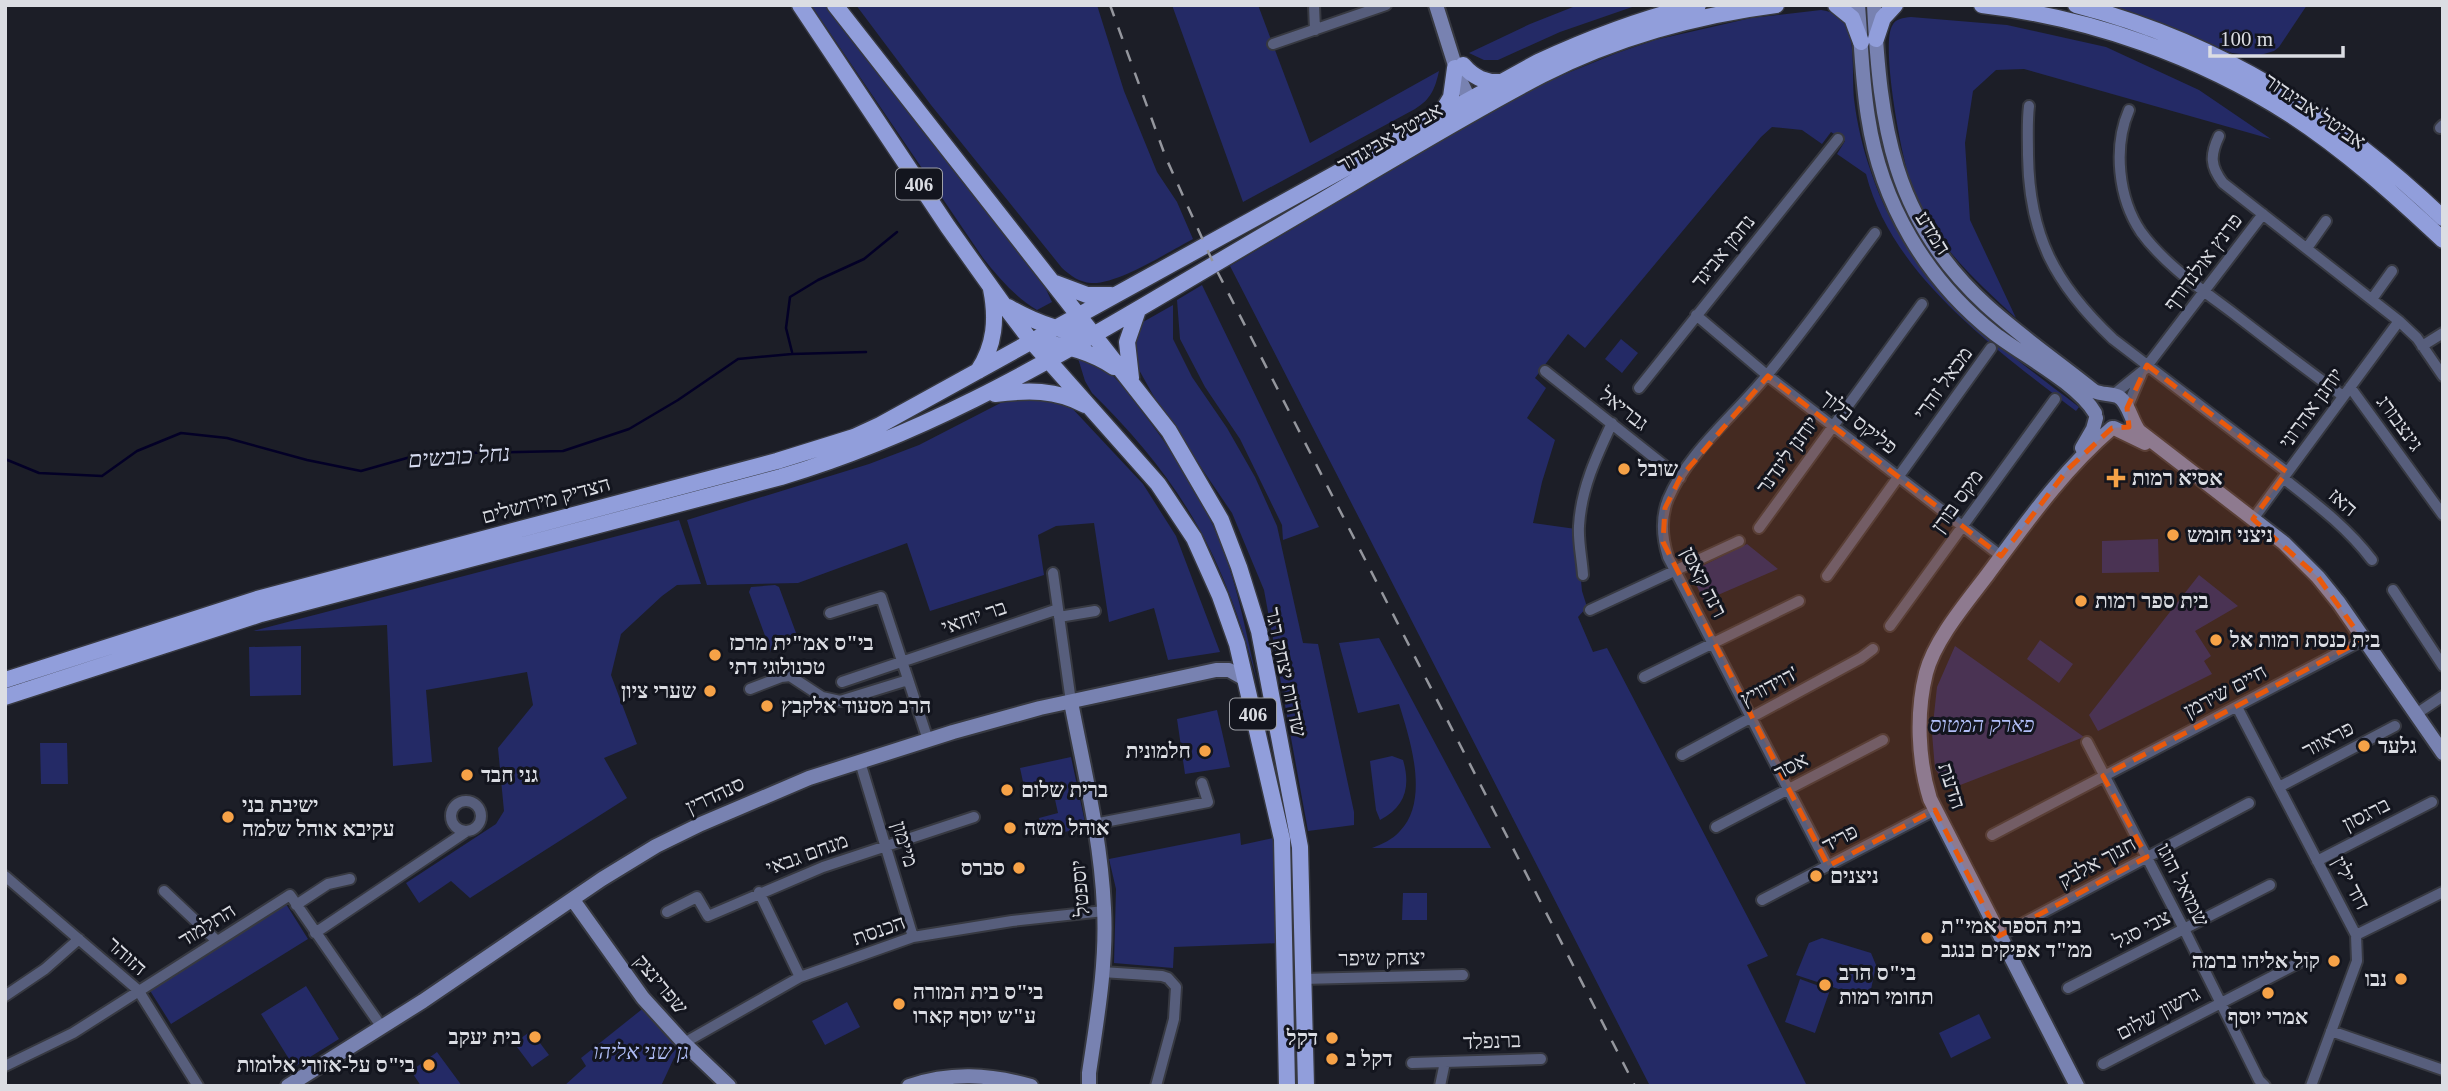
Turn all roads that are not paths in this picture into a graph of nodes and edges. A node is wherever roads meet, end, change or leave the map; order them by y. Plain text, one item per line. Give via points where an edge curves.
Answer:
1 (800, 5) edge
2 (835, 5) edge
3 (1314, 5) edge
4 (1386, 5) edge
5 (1436, 5) edge
6 (1698, 5) edge
7 (1776, 5) edge
8 (1836, 5) edge
9 (1858, 5) edge
10 (1874, 5) edge
11 (1895, 5) edge
12 (1982, 5) edge
13 (2076, 5) edge
14 (1315, 30) junction
15 (1868, 41) junction
16 (1273, 44) dead end
17 (1459, 67) junction
18 (1504, 81) junction
19 (1475, 102) junction
20 (2029, 106) dead end
21 (2129, 110) dead end
22 (1437, 120) junction
23 (2218, 136) dead end
24 (1838, 139) dead end
25 (2263, 214) junction
26 (2443, 218) edge
27 (2326, 221) dead end
28 (1875, 233) dead end
29 (2443, 240) edge
30 (2307, 247) junction
31 (2392, 271) dead end
32 (1056, 286) junction
33 (991, 287) junction
34 (2205, 292) junction
35 (1117, 294) junction
36 (2372, 299) junction
37 (1003, 304) junction
38 (1922, 304) dead end
39 (1138, 310) junction
40 (1696, 315) junction
41 (1079, 316) junction
42 (2399, 321) junction
43 (2443, 333) edge
44 (1095, 335) junction
45 (1056, 336) junction
46 (1074, 341) junction
47 (1032, 342) junction
48 (2422, 346) junction
49 (1991, 348) dead end
50 (1049, 362) junction
51 (2146, 367) junction
52 (978, 371) junction
53 (1545, 371) dead end
54 (1768, 376) junction
55 (2443, 376) edge
56 (1129, 380) junction
57 (1639, 388) dead end
58 (1076, 390) junction
59 (2347, 392) junction
60 (985, 395) junction
61 (2110, 395) junction
62 (2055, 399) dead end
63 (2128, 410) junction
64 (1095, 411) junction
65 (2096, 415) junction
66 (1612, 423) junction
67 (1832, 426) junction
68 (2113, 428) junction
69 (2183, 466) junction
70 (2068, 470) junction
71 (2285, 475) junction
72 (1899, 477) junction
73 (1680, 478) junction
74 (2443, 515) edge
75 (2253, 519) junction
76 (1963, 526) junction
77 (1759, 528) dead end
78 (1740, 541) dead end
79 (2001, 556) junction
80 (2372, 560) dead end
81 (1675, 571) junction
82 (1053, 573) dead end
83 (1583, 575) dead end
84 (1827, 576) dead end
85 (2393, 590) dead end
86 (1799, 601) dead end
87 (1590, 610) dead end
88 (1096, 611) dead end
89 (830, 613) dead end
90 (1059, 613) junction
91 (1890, 626) dead end
92 (2363, 640) junction
93 (1714, 643) junction
94 (1237, 644) junction
95 (1873, 649) dead end
96 (902, 662) junction
97 (2443, 666) edge
98 (1216, 670) junction
99 (1644, 677) dead end
100 (1245, 679) junction
101 (5, 680) edge
102 (908, 680) junction
103 (842, 682) dead end
104 (750, 689) dead end
105 (2443, 696) edge
106 (5, 697) edge
107 (1071, 702) junction
108 (2237, 707) junction
109 (2416, 714) junction
110 (1751, 718) junction
111 (2395, 726) dead end
112 (928, 740) junction
113 (1883, 740) dead end
114 (2087, 742) dead end
115 (2443, 753) edge
116 (1682, 755) dead end
117 (860, 762) junction
118 (2104, 776) junction
119 (1202, 783) dead end
120 (2279, 787) junction
121 (1787, 790) junction
122 (2432, 802) dead end
123 (2249, 803) dead end
124 (1935, 810) junction
125 (974, 817) dead end
126 (1094, 824) junction
127 (1716, 827) dead end
128 (467, 831) dead end
129 (1992, 835) dead end
130 (886, 846) junction
131 (2147, 857) junction
132 (2318, 861) junction
133 (1828, 866) junction
134 (5, 876) edge
135 (350, 879) dead end
136 (2270, 885) dead end
137 (164, 891) dead end
138 (759, 892) junction
139 (2443, 892) edge
140 (573, 900) junction
141 (1762, 900) dead end
142 (296, 905) junction
143 (1104, 911) junction
144 (667, 912) dead end
145 (2184, 929) junction
146 (315, 933) junction
147 (2356, 935) junction
148 (1999, 936) junction
149 (913, 937) junction
150 (79, 939) junction
151 (218, 941) junction
152 (2306, 958) dead end
153 (1102, 972) junction
154 (1463, 975) dead end
155 (800, 977) junction
156 (1303, 979) junction
157 (2068, 988) dead end
158 (138, 990) junction
159 (5, 996) edge
160 (2220, 1002) junction
161 (381, 1026) junction
162 (2332, 1031) junction
163 (684, 1043) junction
164 (1541, 1059) dead end
165 (1445, 1062) junction
166 (1412, 1063) dead end
167 (2102, 1064) dead end
168 (5, 1066) edge
169 (2443, 1070) edge
170 (1089, 1080) edge
171 (2262, 1083) edge
172 (198, 1086) edge
173 (288, 1086) edge
174 (729, 1086) edge
175 (909, 1086) edge
176 (1031, 1086) edge
177 (1079, 1086) edge
178 (1156, 1086) edge
179 (1287, 1086) edge
180 (1306, 1086) edge
181 (1440, 1086) edge
182 (2077, 1086) edge
183 (2248, 1086) edge
184 (2311, 1086) edge

1 - 33 main road, 406
2 - 32 main road, 406
3 - 14 street
4 - 14 street
5 - 17 street
6 - 18 main road, אביטל אביגדור via 1587,40
7 - 19 main road, אביטל אביגדור via 1724,13 1642,35
8 - 15 main road
9 - 15 street, המדע
10 - 15 street, המדע
11 - 15 main road
12 - 29 main road, אביטל אביגדור via 2067,19 2199,65 2236,83 2292,116 2388,188
13 - 26 main road, אביטל אביגדור via 2241,67 2302,103 2398,176
14 - 16 street
15 - 61 street, המדע via 1887,135 1905,191 1929,239 1983,303 2094,391
15 - 65 street, המדע via 1865,100 1875,151 1893,204 1913,243 1960,303 2080,394
17 - 18 main road via 1483,80
17 - 19 street
17 - 22 main road via 1451,97
18 - 19 main road, אביטל אביגדור
19 - 22 main road, אביטל אביגדור
19 - 39 main road, אביטל אביגדור
20 - 51 street, האז via 2028,176 2042,243 2087,314
21 - 34 street, גינצבורג via 2120,141 2127,204 2154,247
22 - 35 main road, אביטל אביגדור
23 - 25 street via 2211,162 2216,173
24 - 40 street, נחמן אביגד
25 - 30 street, פרנץ אולנדורף
25 - 34 street, פרנץ אולנדורף
27 - 30 street
28 - 54 street, רנה קאסן
30 - 36 street, פרנץ אולנדורף
31 - 36 street
32 - 35 main road via 1087,295
32 - 41 main road, 406
32 - 45 main road
33 - 37 main road, 406
33 - 52 main road via 994,332
34 - 51 street, פרנץ אולנדורף
34 - 59 street, גינצבורג
35 - 41 main road, אביטל אביגדור
36 - 42 street, פרנץ אולנדורף
37 - 45 main road
37 - 47 main road, 406
38 - 67 street, יוחנן לינדנר
39 - 44 main road, אביטל אביגדור
39 - 56 main road via 1127,342
40 - 54 street, פליקס בלוך
40 - 57 street, נחמן אביגד
41 - 44 main road, שדרות יצחק רגר / 406
41 - 45 main road
41 - 46 main road
42 - 48 street, פרנץ אולנדורף
42 - 59 street, יוחנן אהרוני
43 - 48 street
44 - 46 main road, אביטל אביגדור
44 - 56 main road, שדרות יצחק רגר / 406
45 - 46 main road
45 - 47 main road
45 - 50 main road
46 - 50 main road, אביטל אביגדור
46 - 56 main road
46 - 58 main road
47 - 50 main road, שדרות יצחק רגר / 406
47 - 52 main road, הצדיק מירושלים
48 - 55 street, פרנץ אולנדורף
49 - 72 street, מכאל זהרי
50 - 58 main road, שדרות יצחק רגר / 406
50 - 60 main road, הצדיק מירושלים
51 - 61 street, פרנץ אולנדורף
51 - 63 street, פרנץ אולנדורף
51 - 71 street, האז
52 - 101 main road, הצדיק מירושלים via 880,425 820,449 257,599
53 - 66 street, גבריאל
54 - 67 street, פליקס בלוך
54 - 73 street, רנה קאסן
56 - 156 main road, שדרות יצחק רגר / 406 via 1168,431 1221,520 1259,631 1300,847
58 - 64 main road, שדרות יצחק רגר / 406
59 - 71 street, יוחנן אהרוני
59 - 74 street, גינצבורג
60 - 64 main road via 1045,391
60 - 106 main road, הצדיק מירושלים via 895,438 825,464 261,614
61 - 63 street via 2124,400
61 - 65 street via 2097,404
62 - 76 street, מקס בורן
63 - 68 street via 2122,424
63 - 69 street via 2139,431
64 - 94 main road, שדרות יצחק רגר / 406 via 1158,484 1194,538
65 - 68 street via 2102,425
65 - 70 street, הדעת via 2093,429
66 - 73 street, גבריאל
66 - 83 street via 1584,491 1578,528
67 - 72 street, פליקס בלוך
67 - 77 street, יוחנן לינדנר
68 - 69 street
68 - 70 street, הדעת
69 - 75 street
70 - 79 street, הדעת
71 - 75 street, יוחנן אהרוני
71 - 80 street, האז via 2357,540
72 - 76 street, פליקס בלוך
72 - 84 street, מכאל זהרי
73 - 81 street, רנה קאסן via 1665,508 1662,526
75 - 92 street via 2318,577
76 - 79 street, פליקס בלוך
76 - 91 street, מקס בורן
78 - 81 street
79 - 124 street, הדעת via 1938,645 1926,674 1920,750
81 - 87 street
81 - 93 street, רנה קאסן
82 - 90 street, יוספטל
85 - 97 street
86 - 93 street
88 - 90 street
89 - 96 street via 881,597
90 - 96 street, בר יוחאי
90 - 107 street, יוספטל
92 - 108 street, חיים שירמן
92 - 109 street
93 - 99 street
93 - 110 street, רנה קאסן
94 - 98 street
94 - 100 main road, שדרות יצחק רגר / 406
95 - 110 street, דוידוויץ'
96 - 102 street
96 - 103 street, בר יוחאי
98 - 100 street, סנהדרין via 1229,670
98 - 107 street, סנהדרין
100 - 179 main road, שדרות יצחק רגר / 406 via 1282,839
102 - 104 street via 840,701 821,698 790,676
102 - 112 street
105 - 109 street
107 - 112 street, סנהדרין
107 - 126 street, יוספטל
108 - 118 street, חיים שירמן
108 - 120 street, דוד ילין
109 - 115 street
110 - 116 street, דוידוויץ'
110 - 121 street, רנה קאסן
111 - 120 street, פראוור
112 - 117 street, סנהדרין
113 - 121 street, אסר
114 - 118 street, שמואל הוגו
117 - 130 street, מיימון
117 - 140 street, סנהדרין via 701,824 646,852
118 - 129 street, חיים שירמן
118 - 131 street, שמואל הוגו
119 - 126 street via 1208,802
120 - 132 street, דוד ילין
121 - 127 street, אסר
121 - 133 street, רנה קאסן
122 - 132 street, ברגסון
123 - 131 street, חנוך אלבק
124 - 133 street, פריד
124 - 148 street, הדעת
125 - 130 street, מנחם גבאי
126 - 143 street, יוספטל
128 - 146 street
130 - 138 street, מנחם גבאי
130 - 149 street, מיימון
131 - 145 street, שמואל הוגו
131 - 148 street, חנוך אלבק
132 - 147 street, דוד ילין
133 - 141 street, פריד
134 - 150 street, הזוהר
135 - 142 street via 328,884
136 - 145 street, צבי סגל
137 - 151 street
138 - 144 street, מנחם גבאי via 708,916 697,897
138 - 155 street
139 - 147 street
140 - 161 street, סנהדרין
140 - 163 street, שפרינצק via 628,981
142 - 146 street
142 - 151 street, התלמוד via 290,895
143 - 149 street, הכנסת
143 - 153 street, יוספטל
145 - 157 street, צבי סגל
145 - 160 street, שמואל הוגו
146 - 161 street
147 - 162 street, דוד ילין via 2357,961
148 - 182 street, הדעת
149 - 155 street, הכנסת
150 - 158 street, הזוהר
150 - 159 street
151 - 158 street, התלמוד
152 - 160 street, גרשון שלום
153 - 170 street, יוספטל
153 - 178 street via 1161,976 1176,987 1174,1019
154 - 156 street, יצחק שיפר
155 - 163 street, הכנסת
156 - 180 main road, שדרות יצחק רגר / 406
158 - 168 street, התלמוד via 73,1032
158 - 172 street, הזוהר
160 - 167 street, גרשון שלום
160 - 171 street, שמואל הוגו
161 - 173 street, סנהדרין
162 - 169 street
162 - 184 street, דוד ילין
163 - 174 street, שפרינצק
164 - 165 street, ברנפלד
165 - 166 street, ברנפלד
165 - 181 street, ברנפלד
170 - 177 street, יוספטל
171 - 183 street
175 - 176 street via 975,1075

